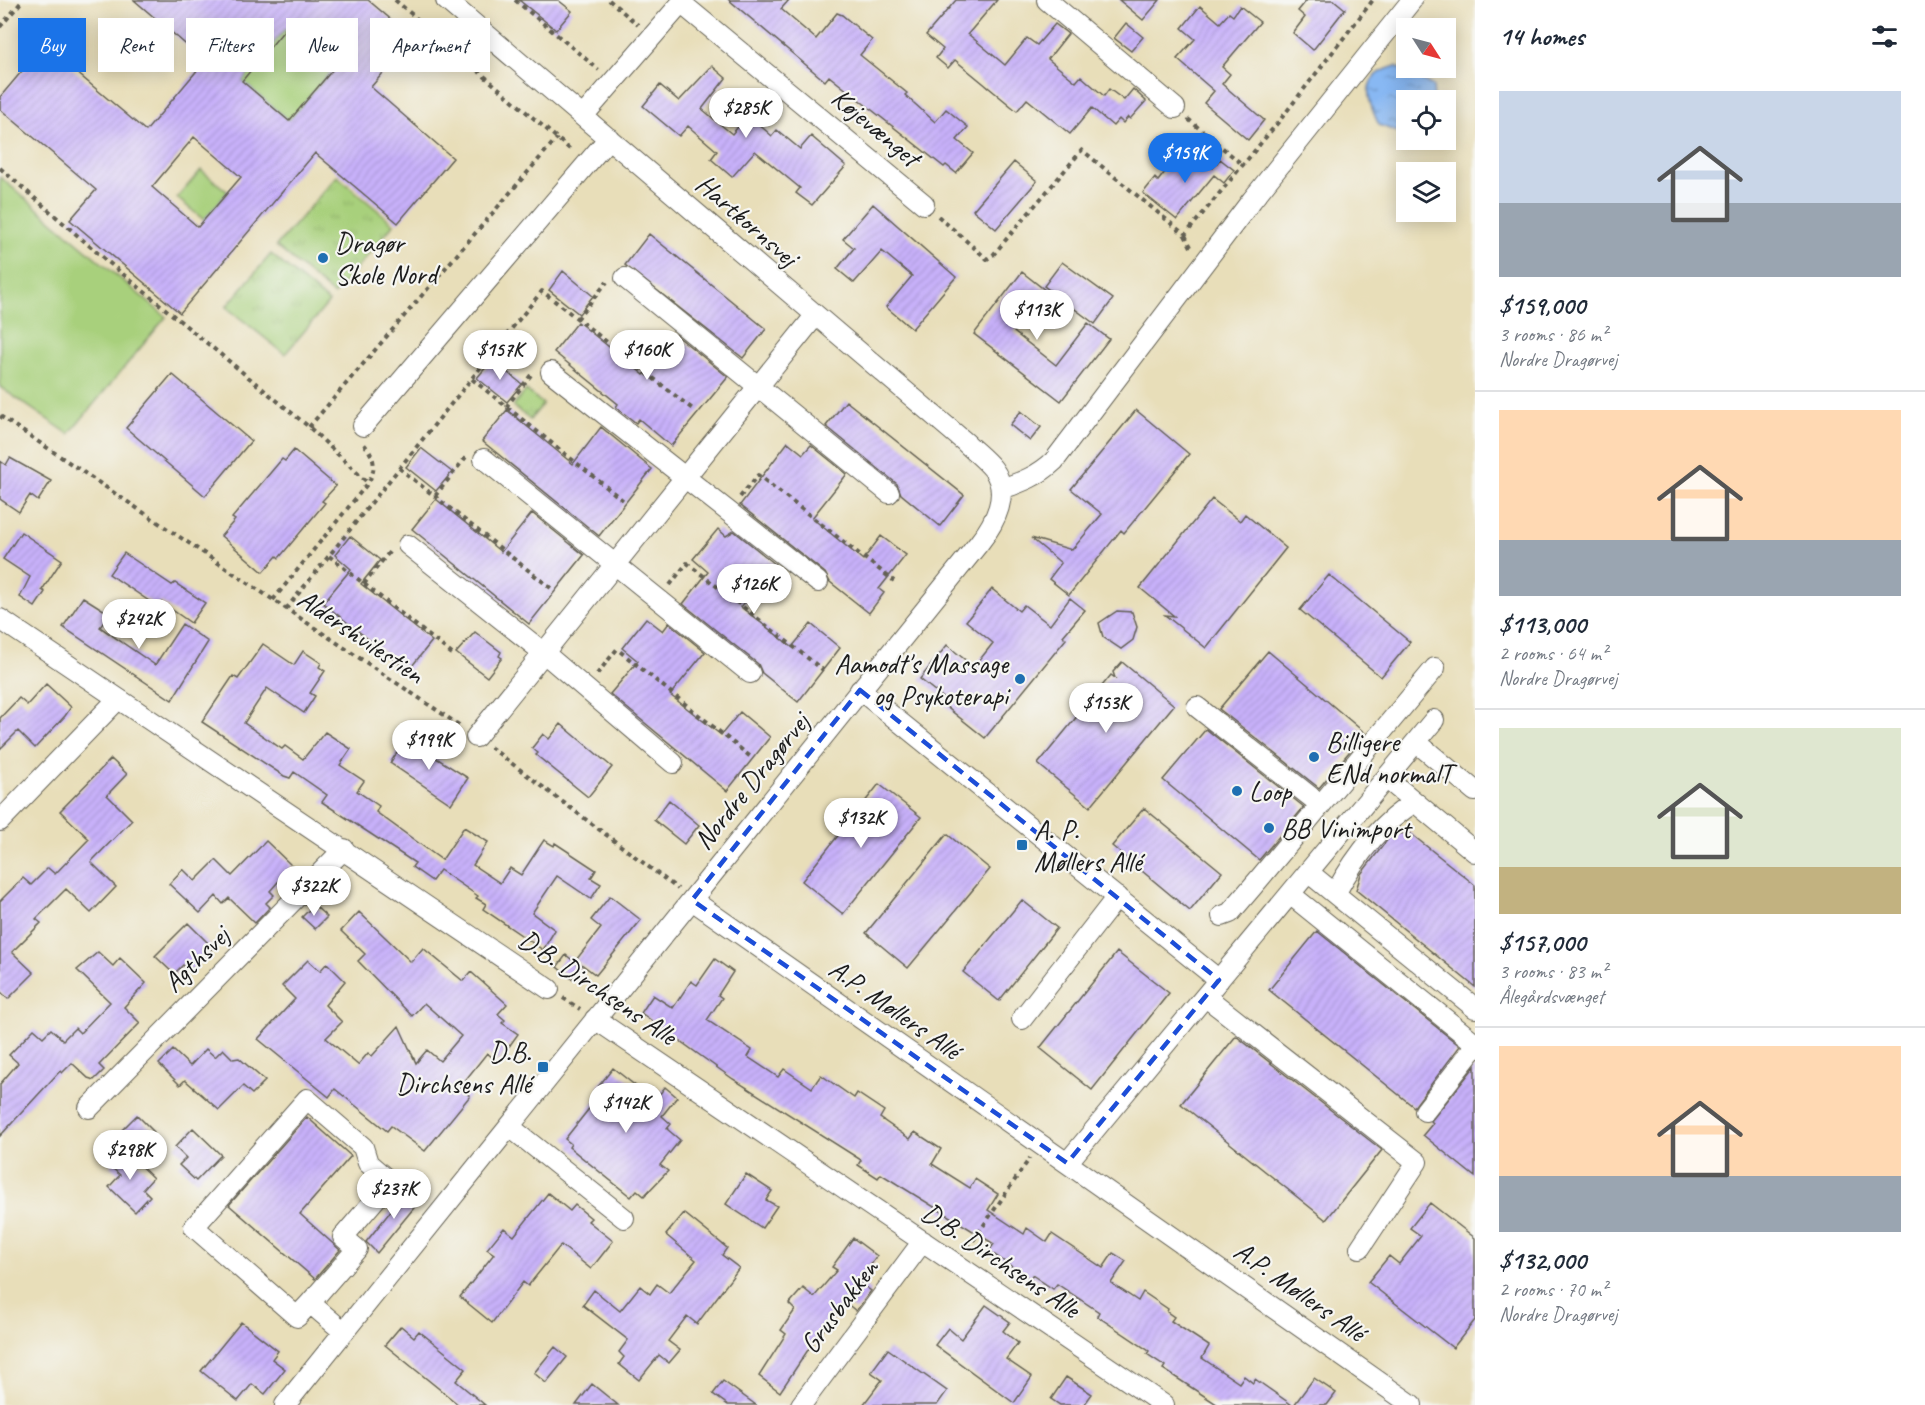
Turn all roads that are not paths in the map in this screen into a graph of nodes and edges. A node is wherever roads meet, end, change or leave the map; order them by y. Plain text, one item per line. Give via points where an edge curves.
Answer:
1 (446, 0) edge
2 (1047, 0) edge
3 (1412, 0) edge
4 (682, 1) edge
5 (1175, 108) road end
6 (583, 116) junction
7 (609, 138) junction
8 (924, 204) road end
9 (625, 278) road end
10 (815, 316) junction
11 (551, 372) road end
12 (759, 386) junction
13 (363, 426) road end
14 (484, 459) road end
15 (685, 478) junction
16 (1001, 489) junction
17 (889, 493) dead end
18 (408, 545) road end
19 (615, 565) junction
20 (818, 582) dead end
21 (0, 619) edge
22 (544, 653) junction
23 (1435, 668) dead end
24 (750, 673) dead end
25 (860, 690) junction
26 (118, 699) junction
27 (1197, 706) dead end
28 (1434, 720) dead end
29 (476, 737) road end
30 (1416, 742) junction
31 (673, 763) dead end
32 (1386, 778) junction
33 (1475, 791) edge
34 (1415, 802) junction
35 (1321, 805) junction
36 (0, 821) edge
37 (344, 849) junction
38 (1475, 852) edge
39 (1308, 872) junction
40 (1290, 894) junction
41 (1335, 894) junction
42 (1117, 897) junction
43 (692, 900) junction
44 (1222, 916) dead end
45 (1219, 980) junction
46 (549, 988) road end
47 (1206, 997) junction
48 (1475, 1008) edge
49 (1022, 1019) dead end
50 (595, 1020) junction
51 (1475, 1045) edge
52 (89, 1108) dead end
53 (1425, 1111) dead end
54 (510, 1127) junction
55 (1067, 1163) junction
56 (624, 1218) dead end
57 (923, 1241) junction
58 (1360, 1248) dead end
59 (310, 1303) junction
60 (344, 1332) junction
61 (285, 1405) edge
62 (801, 1405) edge
63 (1164, 1405) edge
64 (1412, 1405) edge

1 - 6 street, Hartkornsvej
2 - 5 street
3 - 16 street via 1252,200 1054,461 1026,481
4 - 6 street, Køjevænget
4 - 8 street, Køjevænget
6 - 7 street, Hartkornsvej
7 - 10 street, Hartkornsvej
7 - 13 street
9 - 12 street
10 - 12 street
10 - 16 street, Hartkornsvej via 965,442 994,470
11 - 15 street
12 - 15 street
12 - 17 street
14 - 19 street
15 - 19 street
15 - 20 street
16 - 25 street, Nordre Dragørvej via 999,511 989,531
18 - 22 street
19 - 22 street
19 - 24 street
21 - 26 street, D.B. Dirchsens Alle
22 - 29 street
22 - 31 street
23 - 35 street
25 - 42 street
25 - 43 street, Nordre Dragørvej
26 - 36 street
26 - 37 street, D.B. Dirchsens Alle
27 - 35 street
28 - 30 street
30 - 32 street
30 - 33 street
32 - 34 street
32 - 39 street
34 - 38 street
34 - 41 street via 1394,815 1349,870
35 - 44 street via 1230,913
37 - 46 street, D.B. Dirchsens Alle
37 - 52 street, Agthsvej
39 - 40 street
39 - 41 street
40 - 45 street
40 - 51 street
41 - 48 street
42 - 45 street
42 - 49 street
43 - 50 street, Nordre Dragørvej
43 - 55 street, A.P. Møllers Allé
45 - 47 street
47 - 55 street
47 - 58 street via 1417,1162
50 - 54 street, Nordre Dragørvej
50 - 57 street, D.B. Dirchsens Alle
51 - 53 street
54 - 56 street
54 - 60 street, Nordre Dragørvej
55 - 64 street, A.P. Møllers Allé
57 - 62 street, Grusbakken
57 - 63 street, D.B. Dirchsens Alle
59 - 59 street via 297,1317 194,1227 307,1100 363,1148 368,1163 390,1182 343,1237 357,1249
59 - 60 street
60 - 61 street, Nordre Dragørvej

